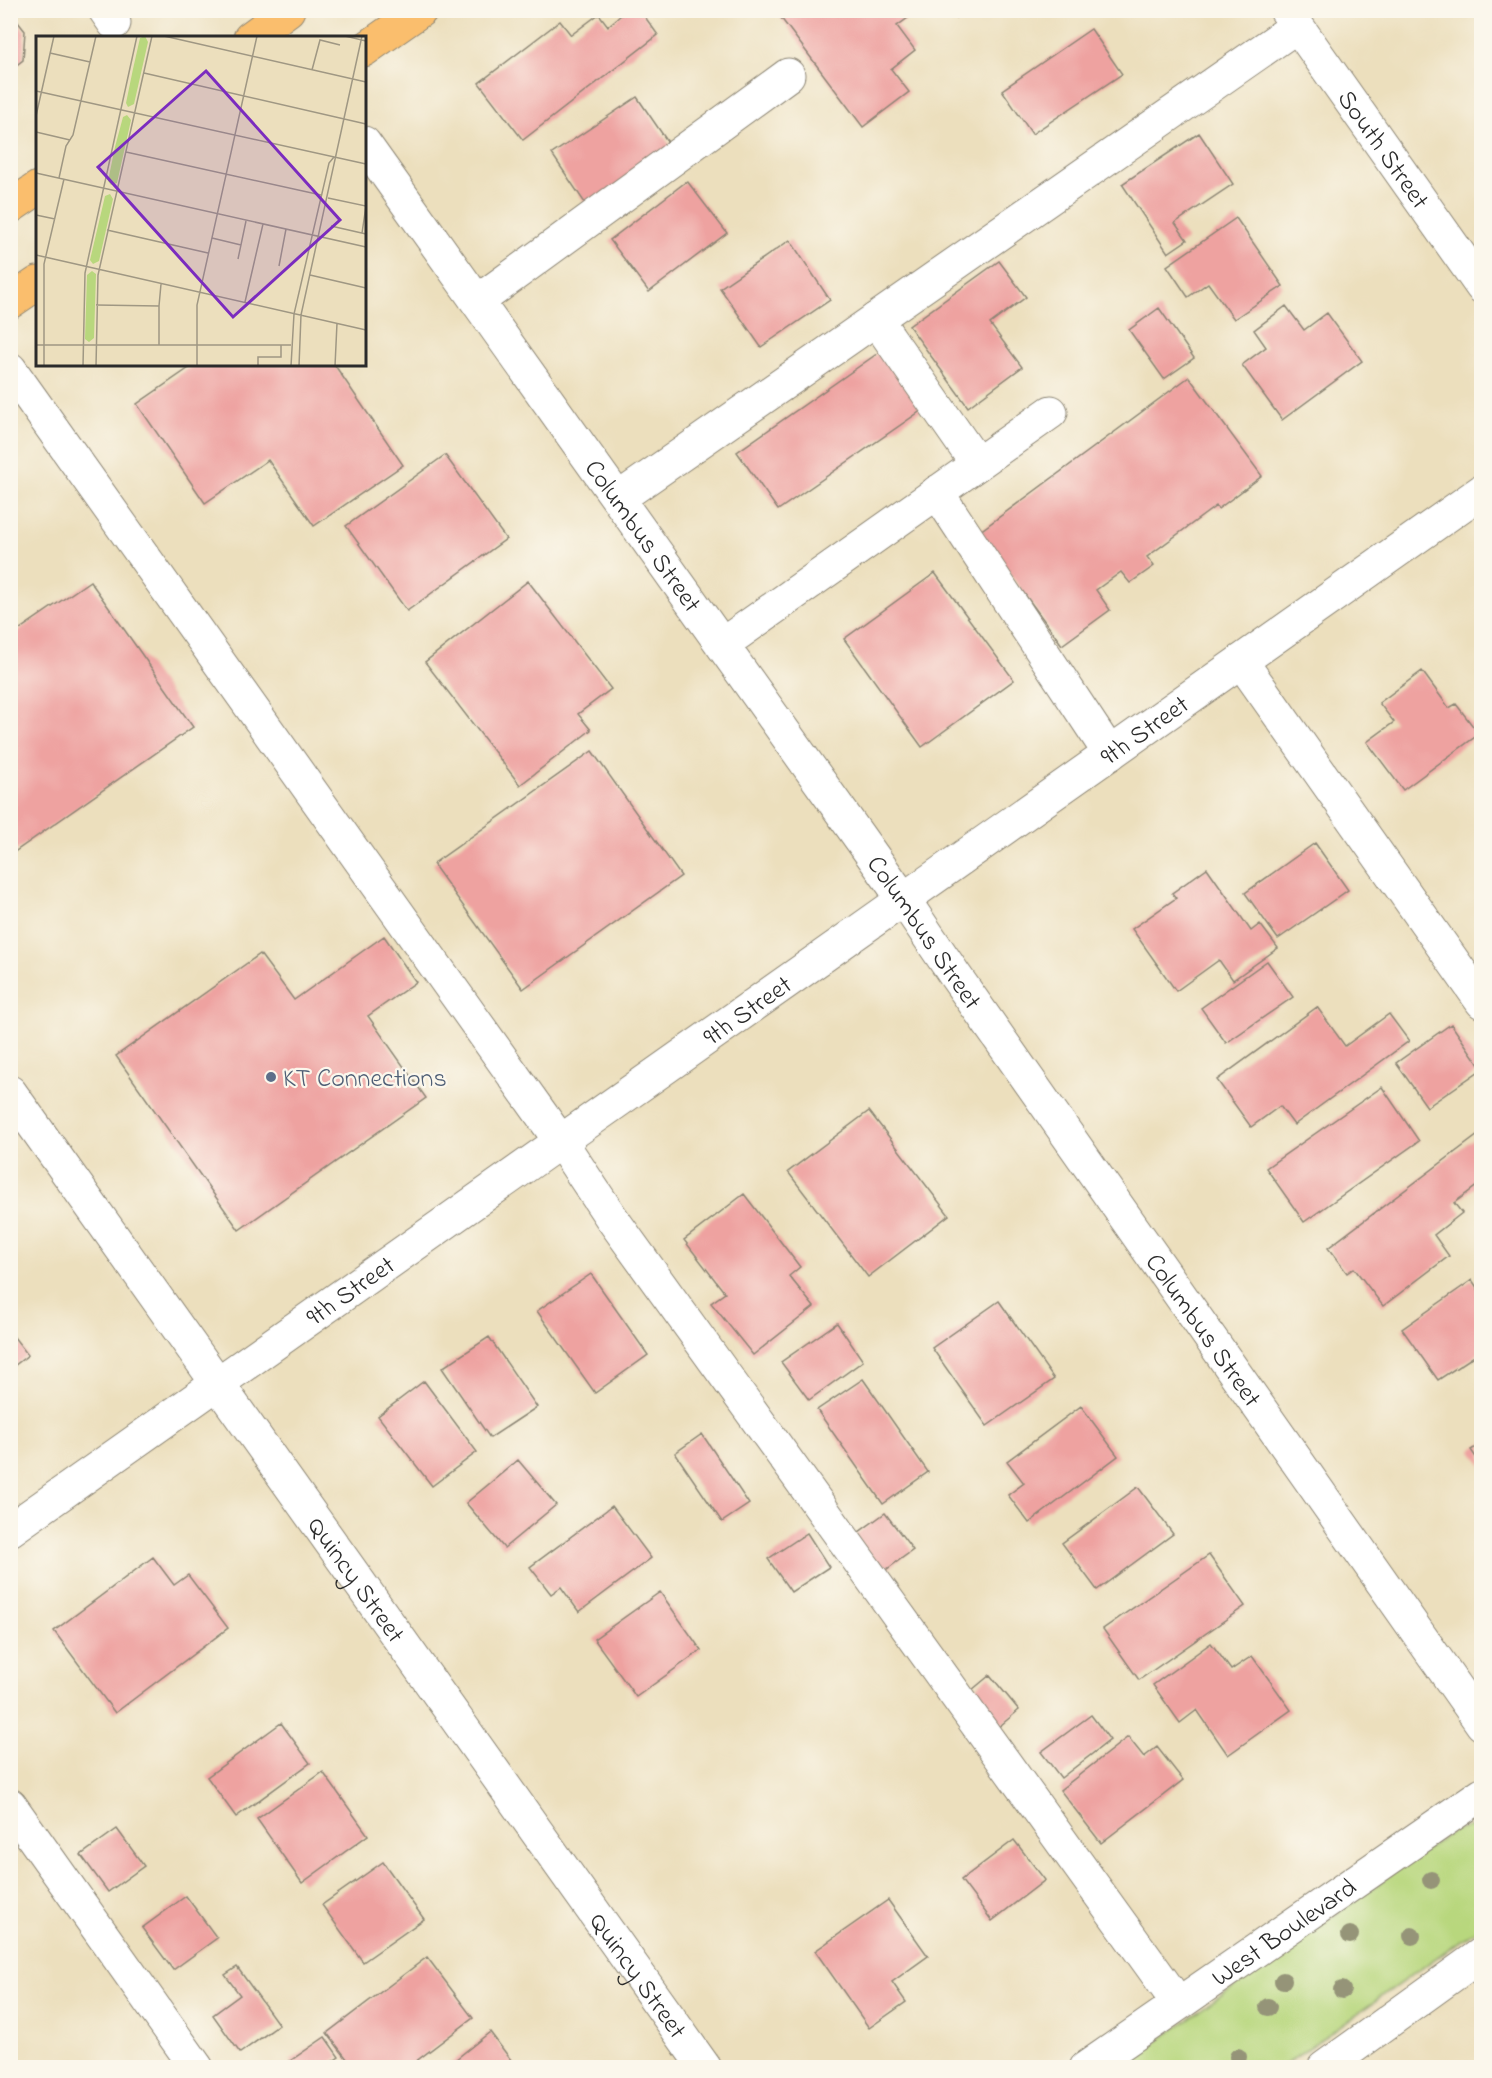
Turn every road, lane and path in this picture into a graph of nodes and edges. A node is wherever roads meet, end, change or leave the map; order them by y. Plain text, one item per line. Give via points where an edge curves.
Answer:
1 (421, 10) edge
2 (1292, 18) edge
3 (366, 49) edge
4 (788, 75) dead end
5 (366, 146) edge
6 (36, 189) edge
7 (10, 207) edge
8 (36, 283) edge
9 (1482, 287) edge
10 (478, 301) junction
11 (10, 302) edge
12 (876, 319) junction
13 (10, 369) edge
14 (1051, 412) dead end
15 (977, 464) junction
16 (1482, 491) edge
17 (937, 492) junction
18 (619, 498) junction
19 (723, 644) junction
20 (1241, 661) junction
21 (1110, 754) junction
22 (904, 900) junction
23 (1482, 1002) edge
24 (10, 1092) edge
25 (561, 1142) junction
26 (219, 1383) junction
27 (10, 1530) edge
28 (1482, 1724) edge
29 (1482, 1794) edge
30 (10, 1805) edge
31 (1482, 1954) edge
32 (1178, 2003) junction
33 (197, 2067) edge
34 (705, 2067) edge
35 (1086, 2067) edge
36 (1324, 2067) edge

1 - 3 highway
2 - 9 street, South Street
2 - 12 street
4 - 10 street
5 - 10 street, Columbus Street
6 - 7 highway
8 - 11 highway
10 - 18 street, Columbus Street
12 - 15 street
12 - 18 street
13 - 25 street
14 - 15 street
15 - 17 street
16 - 20 street, 9th Street
17 - 19 street
17 - 21 street
18 - 19 street, Columbus Street
19 - 22 street, Columbus Street
20 - 21 street, 9th Street
20 - 23 street
21 - 22 street, 9th Street
22 - 25 street, 9th Street
22 - 28 street, Columbus Street
24 - 26 street, Quincy Street
25 - 26 street, 9th Street
25 - 32 street via 611,1217
26 - 27 street, 9th Street
26 - 34 street, Quincy Street
29 - 32 street, West Boulevard
30 - 33 street
31 - 36 street
32 - 35 street, West Boulevard

